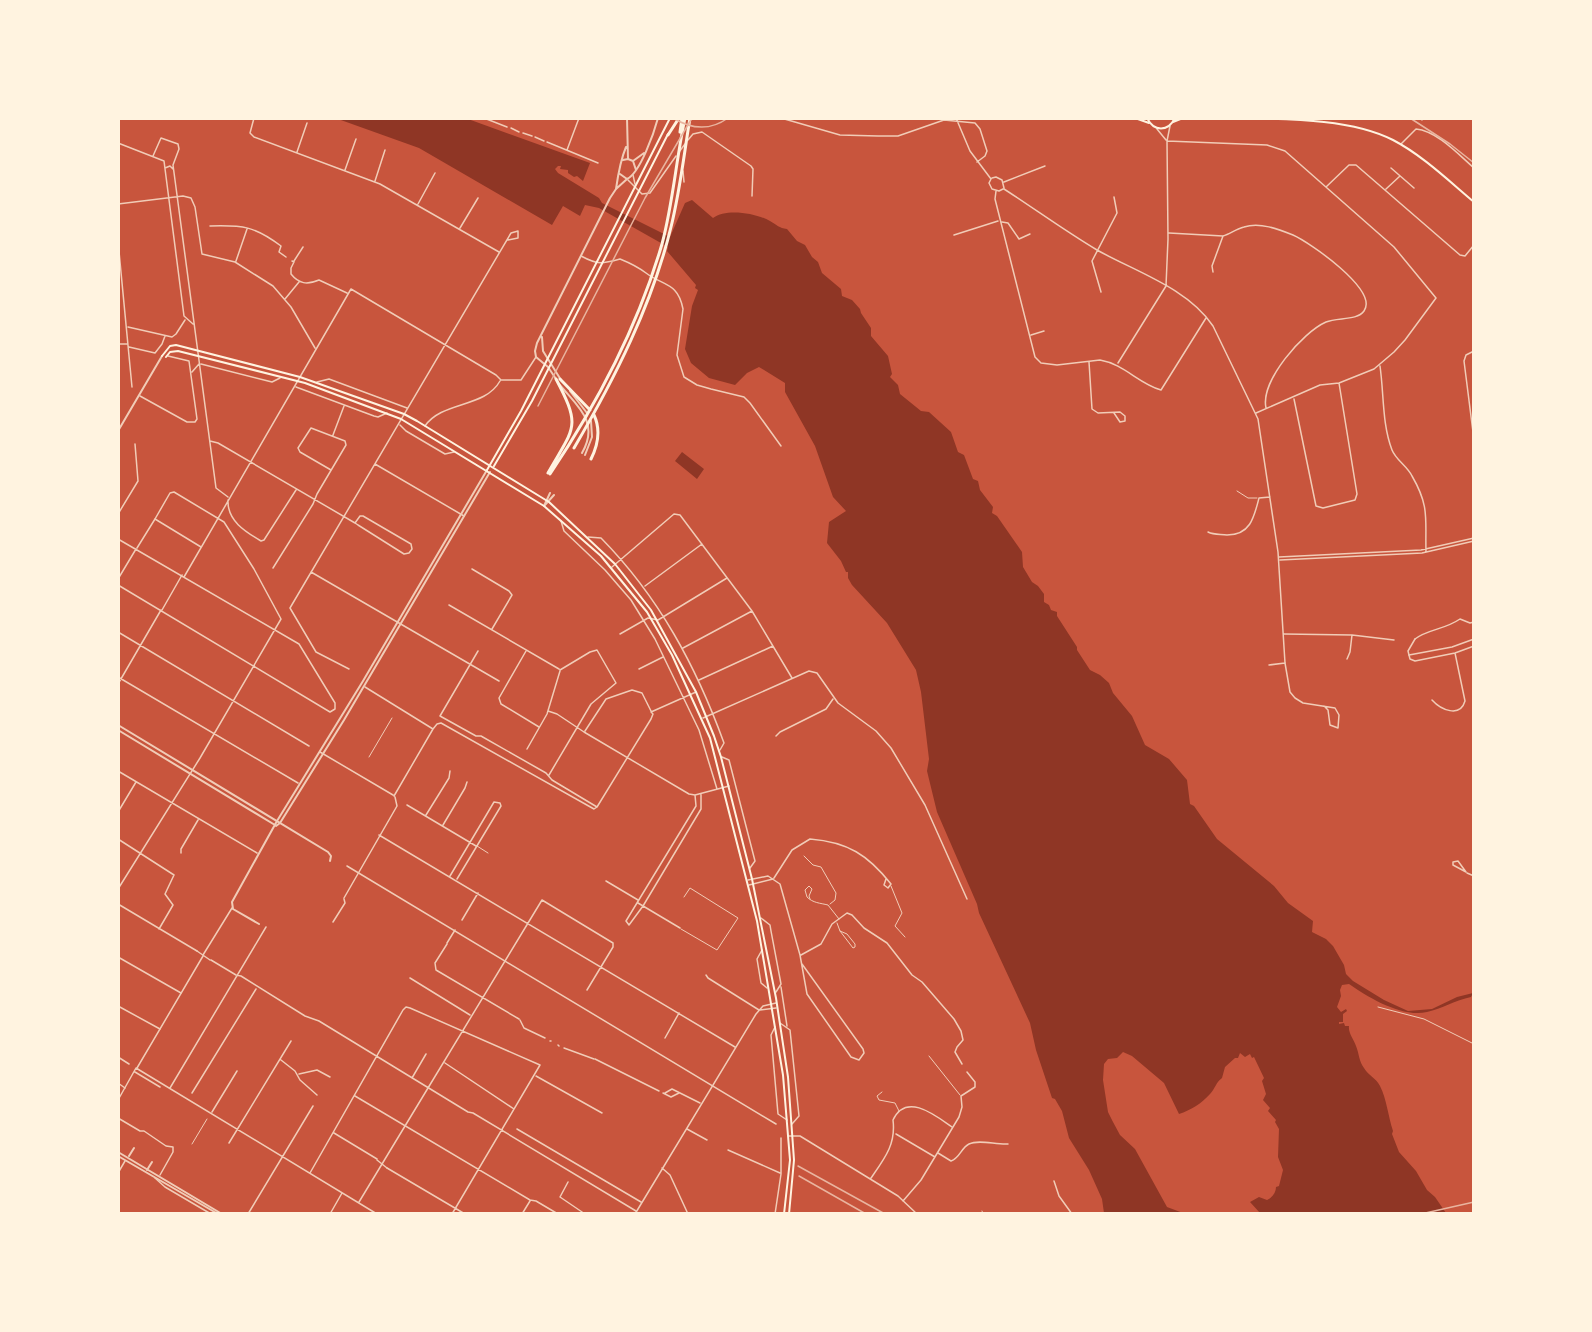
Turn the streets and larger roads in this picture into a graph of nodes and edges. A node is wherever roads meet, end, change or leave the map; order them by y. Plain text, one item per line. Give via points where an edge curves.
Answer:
1 (254, 118) edge
2 (484, 118) edge
3 (579, 118) edge
4 (627, 118) edge
5 (658, 118) edge
6 (670, 118) edge
7 (681, 118) edge
8 (691, 118) edge
9 (781, 118) edge
10 (956, 118) edge
11 (1135, 118) edge
12 (1147, 118) edge
13 (1175, 118) edge
14 (1183, 118) edge
15 (1235, 118) edge
16 (1255, 119) edge
17 (1173, 122) junction
18 (308, 123) dead end
19 (1149, 123) junction
20 (1170, 126) junction
21 (507, 127) dead end
22 (511, 128) dead end
23 (1157, 129) junction
24 (519, 132) dead end
25 (523, 133) dead end
26 (668, 135) joint
27 (532, 136) dead end
28 (535, 137) dead end
29 (356, 139) dead end
30 (544, 141) dead end
31 (1167, 141) junction
32 (547, 142) dead end
33 (118, 143) edge
34 (1401, 144) junction
35 (626, 147) junction
36 (386, 150) dead end
37 (646, 150) junction
38 (567, 151) junction
39 (297, 153) junction
40 (677, 155) junction
41 (153, 156) junction
42 (628, 159) junction
43 (622, 161) junction
44 (633, 161) junction
45 (977, 162) junction
46 (598, 163) dead end
47 (1045, 166) dead end
48 (165, 168) junction
49 (1391, 168) dead end
50 (1473, 168) edge
51 (174, 169) junction
52 (636, 170) junction
53 (345, 171) junction
54 (435, 173) dead end
55 (620, 174) junction
56 (633, 175) junction
57 (1400, 176) junction
58 (627, 179) junction
59 (991, 179) junction
60 (375, 182) junction
61 (684, 182) dead end
62 (1004, 182) junction
63 (1326, 187) junction
64 (637, 188) junction
65 (1414, 188) dead end
66 (616, 189) junction
67 (1004, 189) junction
68 (1385, 190) junction
69 (996, 191) junction
70 (752, 196) dead end
71 (178, 197) junction
72 (1114, 197) dead end
73 (169, 198) junction
74 (478, 198) dead end
75 (1473, 202) edge
76 (118, 204) edge
77 (417, 205) junction
78 (1000, 221) junction
79 (210, 226) dead end
80 (247, 228) junction
81 (460, 229) junction
82 (1168, 233) junction
83 (1030, 234) dead end
84 (954, 235) dead end
85 (1223, 236) junction
86 (508, 240) dead end
87 (118, 241) edge
88 (1473, 245) edge
89 (303, 247) dead end
90 (1097, 250) junction
91 (500, 253) junction
92 (581, 256) junction
93 (286, 257) dead end
94 (235, 262) junction
95 (1213, 272) dead end
96 (299, 281) junction
97 (1166, 286) junction
98 (1101, 292) dead end
99 (348, 294) junction
100 (285, 299) junction
101 (1207, 317) junction
102 (185, 319) junction
103 (195, 325) junction
104 (127, 326) junction
105 (1044, 331) dead end
106 (165, 335) junction
107 (543, 335) junction
108 (1030, 335) junction
109 (118, 344) edge
110 (128, 345) junction
111 (316, 349) junction
112 (197, 351) junction
113 (535, 351) junction
114 (543, 351) junction
115 (1473, 351) edge
116 (165, 356) junction
117 (198, 356) junction
118 (536, 357) junction
119 (1089, 361) junction
120 (200, 364) junction
121 (1118, 364) junction
122 (1379, 365) junction
123 (191, 373) junction
124 (300, 376) junction
125 (281, 377) junction
126 (558, 379) junction
127 (501, 380) junction
128 (298, 381) junction
129 (317, 382) junction
130 (1339, 382) junction
131 (132, 387) dead end
132 (295, 387) junction
133 (140, 396) junction
134 (1294, 398) junction
135 (344, 405) junction
136 (408, 408) junction
137 (1266, 408) junction
138 (387, 413) junction
139 (1114, 413) dead end
140 (1255, 413) junction
141 (404, 414) junction
142 (401, 419) junction
143 (399, 424) junction
144 (425, 426) junction
145 (118, 431) edge
146 (422, 431) junction
147 (580, 433) junction
148 (333, 436) junction
149 (1473, 440) edge
150 (210, 441) junction
151 (135, 444) dead end
152 (781, 446) dead end
153 (574, 448) dead end
154 (455, 451) junction
155 (584, 454) dead end
156 (591, 459) dead end
157 (251, 462) junction
158 (375, 463) junction
159 (491, 466) junction
160 (331, 470) junction
161 (488, 471) junction
162 (296, 488) junction
163 (552, 494) dead end
164 (1270, 497) junction
165 (229, 499) junction
166 (315, 500) junction
167 (547, 501) junction
168 (544, 506) junction
169 (118, 514) edge
170 (463, 515) junction
171 (344, 516) junction
172 (218, 518) junction
173 (155, 519) junction
174 (561, 520) junction
175 (355, 523) junction
176 (1208, 532) dead end
177 (588, 537) junction
178 (118, 539) edge
179 (1473, 540) edge
180 (703, 543) junction
181 (201, 547) junction
182 (136, 549) junction
183 (1426, 551) junction
184 (1279, 558) junction
185 (621, 559) junction
186 (615, 564) junction
187 (612, 567) junction
188 (273, 568) dead end
189 (472, 569) dead end
190 (311, 572) junction
191 (183, 576) junction
192 (728, 577) junction
193 (118, 579) edge
194 (118, 585) edge
195 (644, 586) junction
196 (449, 605) dead end
197 (161, 610) junction
198 (752, 611) junction
199 (665, 616) junction
200 (651, 618) junction
201 (644, 620) junction
202 (658, 620) junction
203 (397, 622) junction
204 (1473, 622) edge
205 (401, 624) junction
206 (275, 629) junction
207 (492, 629) junction
208 (118, 632) edge
209 (620, 634) dead end
210 (1283, 634) junction
211 (1352, 635) junction
212 (1473, 639) edge
213 (1394, 640) dead end
214 (140, 646) junction
215 (773, 646) junction
216 (1473, 646) edge
217 (682, 648) junction
218 (526, 650) junction
219 (478, 651) dead end
220 (1455, 652) junction
221 (664, 656) junction
222 (1409, 656) junction
223 (1347, 659) dead end
224 (1285, 663) junction
225 (470, 664) junction
226 (1269, 665) dead end
227 (253, 666) junction
228 (349, 669) dead end
229 (639, 669) dead end
230 (560, 670) junction
231 (118, 677) edge
232 (122, 679) junction
233 (792, 679) junction
234 (500, 681) dead end
235 (698, 681) junction
236 (118, 684) edge
237 (364, 687) junction
238 (696, 692) junction
239 (691, 694) junction
240 (685, 696) junction
241 (833, 698) junction
242 (232, 700) junction
243 (1432, 700) dead end
244 (1324, 706) junction
245 (548, 711) junction
246 (651, 712) junction
247 (713, 713) junction
248 (706, 716) junction
249 (702, 718) junction
250 (118, 725) edge
251 (539, 727) junction
252 (577, 727) junction
253 (433, 729) junction
254 (118, 730) edge
255 (584, 732) junction
256 (214, 734) junction
257 (776, 736) dead end
258 (309, 746) dead end
259 (527, 749) dead end
260 (719, 751) junction
261 (321, 753) junction
262 (721, 757) junction
263 (627, 758) junction
264 (118, 771) edge
265 (191, 771) junction
266 (450, 771) dead end
267 (549, 776) junction
268 (137, 782) junction
269 (466, 782) dead end
270 (300, 784) junction
271 (729, 786) junction
272 (724, 787) junction
273 (717, 789) junction
274 (701, 794) junction
275 (695, 795) junction
276 (394, 796) junction
277 (171, 803) junction
278 (407, 805) dead end
279 (597, 807) junction
280 (118, 812) edge
281 (426, 816) junction
282 (199, 819) junction
283 (687, 819) junction
284 (279, 822) junction
285 (693, 822) junction
286 (442, 825) junction
287 (276, 826) junction
288 (379, 835) junction
289 (118, 839) edge
290 (470, 842) junction
291 (477, 846) junction
292 (182, 853) dead end
293 (141, 854) junction
294 (258, 854) junction
295 (666, 854) junction
296 (672, 858) junction
297 (330, 861) dead end
298 (347, 866) dead end
299 (750, 869) junction
300 (1466, 872) dead end
301 (358, 873) junction
302 (450, 876) junction
303 (1473, 876) edge
304 (752, 879) junction
305 (774, 879) junction
306 (886, 879) junction
307 (457, 880) junction
308 (606, 882) dead end
309 (747, 883) junction
310 (753, 883) junction
311 (118, 889) edge
312 (479, 892) junction
313 (967, 899) dead end
314 (638, 901) junction
315 (118, 904) edge
316 (643, 906) junction
317 (232, 908) junction
318 (761, 918) junction
319 (462, 920) dead end
320 (333, 922) dead end
321 (528, 922) junction
322 (259, 924) dead end
323 (266, 927) dead end
324 (680, 928) road end
325 (159, 929) junction
326 (456, 930) junction
327 (763, 949) junction
328 (203, 955) junction
329 (800, 955) junction
330 (118, 957) edge
331 (802, 964) junction
332 (601, 966) junction
333 (236, 975) junction
334 (706, 975) dead end
335 (410, 978) dead end
336 (780, 986) junction
337 (257, 987) junction
338 (586, 990) dead end
339 (769, 990) junction
340 (181, 993) junction
341 (775, 993) junction
342 (482, 998) junction
343 (777, 1003) junction
344 (771, 1004) junction
345 (118, 1006) edge
346 (777, 1008) junction
347 (772, 1009) junction
348 (759, 1010) junction
349 (680, 1013) junction
350 (471, 1016) junction
351 (780, 1023) junction
352 (776, 1026) junction
353 (787, 1027) junction
354 (160, 1029) junction
355 (463, 1031) junction
356 (545, 1038) dead end
357 (665, 1038) dead end
358 (291, 1041) dead end
359 (735, 1047) junction
360 (564, 1048) dead end
361 (426, 1054) dead end
362 (376, 1056) junction
363 (118, 1057) edge
364 (280, 1060) junction
365 (444, 1062) junction
366 (129, 1064) dead end
367 (962, 1064) dead end
368 (136, 1068) junction
369 (237, 1071) dead end
370 (967, 1071) dead end
371 (134, 1072) junction
372 (298, 1075) junction
373 (535, 1076) junction
374 (330, 1077) dead end
375 (412, 1079) junction
376 (118, 1083) edge
377 (160, 1087) dead end
378 (125, 1088) junction
379 (428, 1088) junction
380 (170, 1089) junction
381 (659, 1091) dead end
382 (192, 1093) dead end
383 (680, 1093) junction
384 (317, 1095) dead end
385 (354, 1095) junction
386 (118, 1100) edge
387 (701, 1103) junction
388 (314, 1106) dead end
389 (515, 1109) junction
390 (211, 1113) junction
391 (602, 1113) dead end
392 (118, 1118) edge
393 (787, 1120) junction
394 (507, 1122) junction
395 (776, 1124) dead end
396 (791, 1124) junction
397 (405, 1125) junction
398 (511, 1125) dead end
399 (952, 1127) junction
400 (686, 1128) junction
401 (238, 1129) junction
402 (518, 1129) dead end
403 (501, 1132) junction
404 (333, 1133) junction
405 (895, 1134) junction
406 (790, 1136) junction
407 (781, 1138) dead end
408 (707, 1140) dead end
409 (229, 1143) dead end
410 (1008, 1144) dead end
411 (134, 1148) dead end
412 (728, 1150) dead end
413 (938, 1153) junction
414 (118, 1154) edge
415 (129, 1157) junction
416 (283, 1157) junction
417 (935, 1157) junction
418 (126, 1161) junction
419 (152, 1162) dead end
420 (132, 1164) junction
421 (381, 1165) junction
422 (662, 1168) junction
423 (479, 1169) junction
424 (147, 1170) junction
425 (118, 1173) edge
426 (310, 1173) junction
427 (781, 1174) junction
428 (157, 1177) junction
429 (871, 1179) junction
430 (1054, 1181) dead end
431 (568, 1182) dead end
432 (343, 1193) junction
433 (530, 1200) junction
434 (903, 1201) junction
435 (359, 1202) junction
436 (641, 1202) junction
437 (456, 1208) junction
438 (203, 1209) junction
439 (635, 1212) edge
440 (375, 1213) edge
441 (200, 1214) edge
442 (211, 1214) edge
443 (220, 1214) edge
444 (248, 1214) edge
445 (330, 1214) edge
446 (452, 1214) edge
447 (465, 1214) edge
448 (522, 1214) edge
449 (558, 1214) edge
450 (585, 1214) edge
451 (688, 1214) edge
452 (775, 1214) edge
453 (784, 1214) edge
454 (789, 1214) edge
455 (917, 1214) edge
456 (1072, 1214) edge

1 - 39 street via 250,133 254,137
2 - 21 street
3 - 38 street
4 - 35 street
5 - 37 street
6 - 159 main road
7 - 26 highway
7 - 147 highway via 670,208 651,277
8 - 147 highway via 676,208 656,278 623,358
9 - 45 street via 840,135 878,136 898,136 944,120 975,123 980,127 987,151
10 - 45 street
11 - 19 main road
12 - 19 main road
13 - 17 main road
14 - 17 main road
15 - 16 main road
16 - 34 main road via 1343,124
17 - 20 main road
18 - 39 street
19 - 23 main road
20 - 23 main road
20 - 31 street
22 - 24 street
23 - 31 street
25 - 27 street
26 - 159 main road via 532,401
28 - 30 street
29 - 53 street
31 - 63 street via 1274,147 1296,159
31 - 82 street
32 - 38 street
33 - 41 street
34 - 50 street via 1418,129 1443,143
34 - 75 main road
35 - 42 street
35 - 43 street
36 - 60 street
37 - 44 street
37 - 52 street
38 - 46 street
39 - 53 street
40 - 61 street via 683,166
40 - 64 street via 650,193 642,194
40 - 70 street via 693,134 702,132 753,169
41 - 48 street via 164,161
41 - 51 street via 161,138 176,142 179,146
42 - 43 street
42 - 44 street
43 - 55 street
44 - 52 street
45 - 59 street
47 - 62 street
48 - 51 street
48 - 73 street
49 - 57 street
51 - 71 street
52 - 56 street
53 - 60 street
54 - 77 street
55 - 58 street
55 - 66 street
56 - 58 street
56 - 64 street
57 - 65 street
57 - 68 street
58 - 64 street
58 - 66 street
59 - 62 street via 996,177
59 - 69 street via 990,186
60 - 77 street
62 - 67 street
63 - 68 street via 1353,164
63 - 122 street via 1394,247 1436,298 1405,340
66 - 92 street
67 - 69 street
67 - 90 street
68 - 88 street via 1463,256
69 - 78 street
71 - 73 street
71 - 94 street via 193,200 202,254
71 - 103 street
72 - 90 street via 1117,213
73 - 76 street
73 - 102 street
74 - 81 street
77 - 81 street
78 - 83 street via 1008,223 1019,239
78 - 84 street
78 - 108 street
79 - 80 street
80 - 93 street via 257,229 282,246 279,252
80 - 94 street
81 - 91 street
82 - 85 street
82 - 97 street
85 - 95 street
85 - 137 street via 1254,225 1294,236 1333,261 1366,298 1367,306 1362,313 1325,322 1298,344 1272,377 1265,397
86 - 91 street
87 - 104 street
89 - 96 street via 291,268
90 - 97 street
90 - 98 street via 1092,261
91 - 136 street
92 - 107 street
92 - 152 street via 603,264 620,259 674,290 683,309 677,355 684,377 711,390 744,397
94 - 100 street via 273,286
96 - 99 street via 308,284 319,280
96 - 100 street
97 - 101 street
97 - 121 street
99 - 111 street
99 - 127 street via 351,289
100 - 111 street
101 - 121 street via 1161,390
101 - 140 street
102 - 103 street
102 - 106 street via 174,336
103 - 112 street
104 - 106 street
104 - 110 street
105 - 108 street
106 - 110 street via 155,353
107 - 113 street
107 - 114 street
108 - 119 street via 1036,359 1041,363
109 - 110 street
110 - 131 street
111 - 124 street
112 - 116 main road via 176,345 167,348
112 - 117 street
112 - 124 main road
113 - 114 street
113 - 118 street
114 - 118 street
114 - 126 street
115 - 149 street via 1464,361
116 - 117 main road via 175,351
116 - 123 street via 189,361
116 - 133 street
117 - 120 street
117 - 125 main road
118 - 126 street
118 - 127 street via 521,380
119 - 121 street
119 - 139 street via 1092,411
120 - 123 street
120 - 125 street via 272,382
120 - 150 street
122 - 130 street
122 - 183 street via 1391,447 1412,475 1427,513
123 - 133 street via 197,419 194,423
124 - 128 street
124 - 129 main road
125 - 128 main road
126 - 147 highway via 572,412 572,429 549,474
126 - 155 street via 587,420 589,436
126 - 156 highway via 595,417 599,433
127 - 144 street via 492,392 433,417
128 - 132 street
128 - 138 main road
129 - 136 street via 329,379
129 - 141 main road
130 - 134 street via 1320,385
130 - 134 street via 1356,499 1323,508 1316,506
132 - 135 street
132 - 157 street
133 - 145 street
134 - 137 street
135 - 138 street via 376,417
135 - 148 street
136 - 141 street
137 - 140 street
138 - 142 main road
140 - 164 street
141 - 142 street
141 - 144 main road
142 - 143 street
142 - 146 main road
143 - 154 street via 445,454
143 - 158 street
144 - 146 main road
144 - 159 main road
146 - 154 main road
147 - 153 highway
148 - 160 street via 346,445
148 - 160 street via 311,428 298,448
150 - 157 street
150 - 165 street via 216,488
151 - 169 street via 138,481
154 - 161 main road
157 - 162 street
157 - 165 street
158 - 170 street
158 - 171 street
159 - 161 main road
159 - 167 main road
160 - 166 street
161 - 168 main road
161 - 170 street
162 - 165 street via 261,541 240,528 229,510
162 - 166 street
163 - 167 street
164 - 176 street via 1259,498 1253,520 1244,531 1231,535
164 - 184 street
165 - 172 street
166 - 171 street
166 - 188 street
167 - 168 street
167 - 177 main road
168 - 174 main road
170 - 203 street
170 - 205 street
171 - 175 street
171 - 190 street
172 - 173 street via 172,492
172 - 181 street
172 - 206 street via 226,524 281,616
173 - 181 street
173 - 182 street
174 - 187 main road
174 - 201 street via 564,531 605,570
175 - 175 street via 404,554 412,549 411,544 363,516
177 - 185 street via 601,538
177 - 186 main road
178 - 182 street
179 - 183 street
180 - 185 street via 677,513
180 - 192 street
180 - 195 street
181 - 191 street
182 - 191 street
182 - 193 street
183 - 184 street
184 - 210 street
185 - 186 street
185 - 195 street
186 - 187 street
186 - 202 main road
187 - 200 main road
189 - 207 street via 511,592
190 - 203 street
190 - 228 street via 290,608 313,648
191 - 197 street
191 - 206 street
192 - 198 street
192 - 199 street
194 - 197 street
195 - 199 street
196 - 207 street
197 - 214 street
197 - 227 street
198 - 215 street
198 - 217 street
199 - 202 street
199 - 217 street
200 - 201 street
200 - 202 street
200 - 239 main road
201 - 209 street
201 - 221 street
202 - 238 main road
203 - 205 street
203 - 261 street
204 - 222 street via 1460,619 1421,634 1409,648
205 - 225 street
205 - 237 street
206 - 227 street
206 - 227 street via 299,644 335,703 334,710 330,712
207 - 218 street
208 - 214 street
210 - 211 street
210 - 224 street
211 - 213 street
211 - 223 street
212 - 222 street
214 - 232 street
214 - 242 street
215 - 233 street
215 - 235 street
216 - 220 street
217 - 235 street
218 - 230 street
218 - 251 street via 499,702
219 - 225 street
220 - 222 street via 1418,661
220 - 243 street via 1464,705 1455,712
221 - 229 street
221 - 240 street
224 - 226 street
224 - 244 street via 1292,695 1303,703
225 - 234 street
225 - 267 street via 440,716 523,758
227 - 242 street
230 - 245 street
230 - 252 street via 597,650 616,681 591,704
231 - 232 street
232 - 236 street
232 - 256 street
233 - 241 street via 814,671
233 - 247 street
235 - 247 street
237 - 253 street
237 - 261 street
238 - 239 street
238 - 248 main road
239 - 240 street
239 - 249 main road
240 - 246 street
240 - 273 street
241 - 257 street via 826,709
241 - 313 street via 876,731 891,748 924,805
242 - 256 street
242 - 258 street
244 - 244 street via 1330,725 1338,728 1338,712
245 - 251 street
245 - 252 street
246 - 255 street via 642,693 632,690 606,699
246 - 263 street via 651,719
247 - 248 street
247 - 260 street via 724,743
248 - 249 street
248 - 260 main road
249 - 272 main road
250 - 265 street
251 - 259 street
252 - 255 street
252 - 267 street
253 - 276 street
253 - 279 street via 445,724 594,809
254 - 265 street
255 - 263 street
256 - 265 street
256 - 270 street
260 - 262 main road
261 - 270 street
261 - 276 street
261 - 284 street
262 - 271 main road
262 - 299 street via 729,760 755,861
263 - 275 street
263 - 279 street
264 - 268 street
265 - 277 street
265 - 284 street
265 - 287 street
266 - 281 street
267 - 279 street
268 - 277 street
268 - 280 street
269 - 286 street
270 - 284 street
271 - 272 street
271 - 299 main road
272 - 273 street
272 - 309 main road
273 - 274 street
274 - 275 street
274 - 285 street via 701,809
275 - 283 street via 696,806
276 - 288 street via 397,806
277 - 282 street
277 - 293 street
278 - 281 street
281 - 286 street
282 - 292 street
282 - 294 street
283 - 285 street
283 - 295 street
284 - 287 street
284 - 297 street via 328,852
285 - 296 street
286 - 290 street
287 - 294 street
288 - 301 street
288 - 302 street
289 - 293 street
290 - 291 street
290 - 291 street via 494,802 500,803
290 - 302 street
291 - 307 street
293 - 311 street
293 - 325 street via 174,875 165,894 173,905
294 - 317 street
295 - 296 street
295 - 314 street
296 - 316 street
298 - 301 street
299 - 304 main road
300 - 303 street
301 - 320 street
301 - 326 street
302 - 307 street
304 - 305 street
304 - 309 street
304 - 310 main road
305 - 306 street via 792,850 810,839 857,850
305 - 310 street
305 - 329 street via 782,888
306 - 306 street via 885,886 888,888 891,886
307 - 312 street
308 - 314 street
309 - 310 street
309 - 327 main road
310 - 318 main road
312 - 319 street
312 - 321 street
314 - 316 street
314 - 316 street via 626,921 629,925
315 - 325 street
316 - 324 street
317 - 322 street
317 - 328 street
318 - 336 street via 770,925
318 - 341 main road
321 - 332 street
321 - 332 street via 542,900 609,940 613,947
321 - 342 street
323 - 333 street
325 - 328 street
326 - 342 street via 435,963 436,970
326 - 395 street
327 - 339 main road
327 - 339 street via 757,959 762,985
328 - 333 street
328 - 340 street
329 - 331 street
329 - 367 street via 821,944 829,928 850,914 886,943 954,1019 963,1036 955,1052
330 - 340 street
331 - 331 street via 811,1001 851,1057 858,1060 863,1049
332 - 338 street
332 - 349 street
333 - 337 street
333 - 380 street
334 - 348 street
335 - 350 street
336 - 341 street
336 - 353 street
337 - 362 street
337 - 382 street
339 - 344 main road
340 - 354 street
341 - 343 main road
342 - 350 street
342 - 356 street
343 - 344 street
343 - 346 main road
344 - 347 main road
344 - 348 street
345 - 354 street
346 - 347 street
346 - 351 main road
347 - 348 street
347 - 352 main road
348 - 359 street
349 - 357 street
349 - 359 street
350 - 355 street
351 - 353 street
351 - 396 main road
352 - 393 main road
352 - 393 street via 771,1035 778,1114
353 - 396 street via 799,1116
354 - 368 street
355 - 362 street via 405,1007
355 - 365 street
355 - 373 street via 540,1065
358 - 364 street
359 - 387 street
360 - 381 street
361 - 375 street
362 - 375 street
362 - 385 street
363 - 366 street
364 - 372 street
364 - 401 street
365 - 379 street
365 - 389 street
368 - 371 street
368 - 380 street
369 - 390 street
370 - 399 street via 975,1087 961,1096 960,1114
371 - 377 street
371 - 378 street
372 - 374 street via 317,1070
372 - 384 street
373 - 389 street
373 - 391 street
375 - 379 street
376 - 378 street
378 - 386 street
379 - 397 street
379 - 403 street
380 - 390 street
383 - 383 street via 674,1097 664,1093 672,1089
383 - 387 street
385 - 397 street
385 - 404 street
387 - 400 street
388 - 416 street
389 - 394 street
390 - 401 street
392 - 428 street via 173,1148
393 - 406 main road
394 - 398 street
394 - 403 street
396 - 406 main road
397 - 421 street
397 - 423 street
399 - 405 street via 909,1105 893,1120
399 - 413 street
400 - 408 street
400 - 422 street
401 - 409 street
401 - 416 street
402 - 436 street
403 - 423 street
403 - 439 street
404 - 421 street
404 - 426 street
405 - 417 street
405 - 429 street
406 - 429 street via 800,1136
406 - 453 main road
406 - 454 main road via 793,1173
407 - 427 street
410 - 413 street via 972,1143 951,1161
411 - 415 street
412 - 427 street
413 - 417 street
414 - 415 street
414 - 418 street
415 - 420 street
415 - 424 street
416 - 426 street
416 - 444 street
417 - 434 street
418 - 420 street
418 - 425 street
419 - 424 street
420 - 424 street
421 - 435 street
421 - 437 street
422 - 436 street
422 - 451 street via 670,1175
423 - 433 street
423 - 437 street
424 - 428 street
426 - 432 street
427 - 452 street
428 - 438 street via 165,1187
428 - 443 street
429 - 434 street
430 - 456 street
431 - 450 street via 560,1197
432 - 435 street
432 - 445 street
433 - 448 street
433 - 449 street
434 - 455 street
435 - 440 street
436 - 439 street
437 - 446 street
437 - 447 street
438 - 441 street
438 - 442 street

